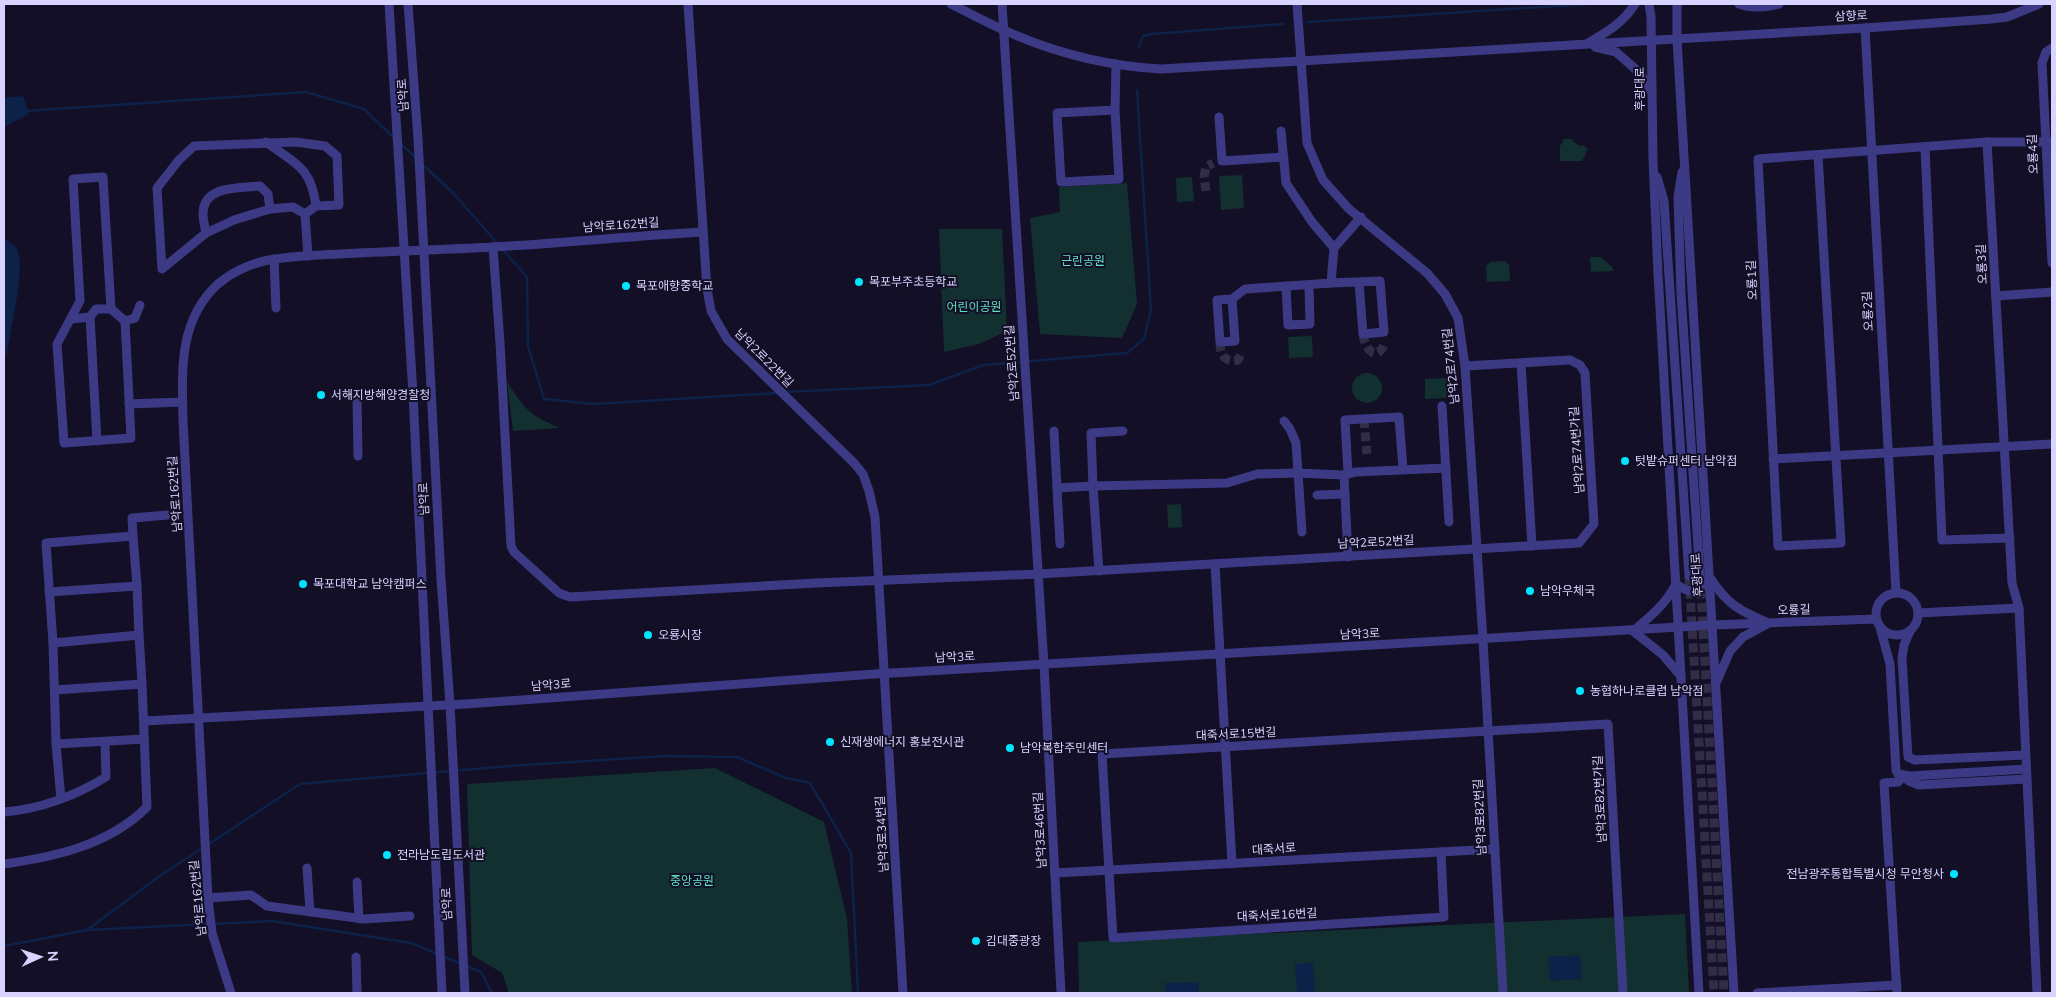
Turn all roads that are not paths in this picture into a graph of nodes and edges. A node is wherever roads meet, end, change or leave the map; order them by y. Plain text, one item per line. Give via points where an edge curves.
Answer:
1 (389, 4) edge
2 (408, 4) edge
3 (688, 4) edge
4 (951, 4) edge
5 (1002, 4) edge
6 (1296, 4) edge
7 (1634, 4) edge
8 (1650, 4) edge
9 (1673, 4) edge
10 (1677, 4) edge
11 (1739, 4) edge
12 (1780, 4) edge
13 (2039, 4) edge
14 (1676, 16) junction
15 (1865, 28) junction
16 (1003, 30) junction
17 (1677, 39) junction
18 (1652, 41) junction
19 (1585, 44) junction
20 (2052, 48) edge
21 (1301, 60) junction
22 (1116, 64) junction
23 (1652, 92) junction
24 (1115, 110) junction
25 (1220, 117) dead end
26 (1281, 131) dead end
27 (266, 142) junction
28 (1987, 142) junction
29 (2049, 142) edge
30 (1925, 147) junction
31 (1872, 152) junction
32 (1685, 155) junction
33 (1818, 155) junction
34 (1284, 157) junction
35 (1653, 160) junction
36 (2050, 200) edge
37 (316, 206) junction
38 (270, 209) junction
39 (305, 214) junction
40 (1361, 217) junction
41 (704, 232) junction
42 (206, 233) junction
43 (495, 247) junction
44 (1334, 248) junction
45 (424, 249) junction
46 (404, 250) junction
47 (308, 256) junction
48 (274, 259) junction
49 (2052, 263) edge
50 (1359, 282) junction
51 (1331, 283) junction
52 (1309, 285) junction
53 (1286, 286) junction
54 (2052, 292) edge
55 (1996, 296) junction
56 (1232, 299) junction
57 (80, 301) junction
58 (140, 305) dead end
59 (276, 308) dead end
60 (111, 309) junction
61 (93, 313) junction
62 (71, 319) junction
63 (125, 321) junction
64 (1521, 363) junction
65 (1465, 366) junction
66 (382, 393) dead end
67 (182, 402) junction
68 (128, 404) junction
69 (1442, 406) dead end
70 (1284, 421) dead end
71 (1054, 431) dead end
72 (1123, 431) dead end
73 (97, 440) junction
74 (2052, 444) edge
75 (2005, 448) junction
76 (1938, 451) junction
77 (1888, 454) junction
78 (358, 456) dead end
79 (1836, 456) junction
80 (1773, 459) junction
81 (1446, 468) junction
82 (1403, 469) junction
83 (1297, 472) junction
84 (1346, 474) junction
85 (1093, 486) junction
86 (1057, 488) junction
87 (1344, 494) junction
88 (1317, 495) dead end
89 (168, 515) dead end
90 (1449, 522) dead end
91 (1302, 532) dead end
92 (133, 536) junction
93 (2010, 538) junction
94 (1060, 544) dead end
95 (1532, 546) junction
96 (1476, 549) junction
97 (1348, 557) junction
98 (1215, 564) junction
99 (1099, 571) junction
100 (1038, 574) junction
101 (1689, 576) tunnel mouth
102 (1700, 576) tunnel mouth
103 (1710, 576) junction
104 (879, 580) junction
105 (1676, 584) junction
106 (137, 586) junction
107 (49, 592) junction
108 (1896, 593) junction
109 (2019, 608) junction
110 (1918, 613) junction
111 (1769, 623) junction
112 (1878, 623) junction
113 (1713, 626) junction
114 (1678, 628) junction
115 (1634, 631) junction
116 (1910, 631) junction
117 (139, 635) junction
118 (1483, 640) junction
119 (53, 642) junction
120 (1220, 655) junction
121 (1044, 665) junction
122 (885, 674) junction
123 (1681, 676) junction
124 (142, 684) junction
125 (1716, 684) junction
126 (55, 690) junction
127 (450, 704) junction
128 (428, 706) junction
129 (200, 719) junction
130 (145, 720) junction
131 (1488, 731) junction
132 (144, 739) junction
133 (105, 742) junction
134 (56, 744) junction
135 (1225, 747) junction
136 (2025, 755) junction
137 (2026, 769) junction
138 (1903, 776) junction
139 (2026, 780) junction
140 (60, 799) junction
141 (4, 812) edge
142 (1495, 849) junction
143 (1440, 852) junction
144 (4, 864) edge
145 (1232, 864) junction
146 (307, 868) dead end
147 (1109, 870) junction
148 (1055, 873) junction
149 (357, 882) dead end
150 (208, 901) junction
151 (310, 912) junction
152 (410, 916) dead end
153 (359, 919) junction
154 (356, 957) dead end
155 (1897, 989) edge
156 (231, 993) edge
157 (357, 993) edge
158 (442, 993) edge
159 (465, 993) edge
160 (903, 993) edge
161 (1061, 993) edge
162 (1503, 993) edge
163 (1623, 993) edge
164 (1699, 993) edge
165 (1734, 993) edge
166 (1757, 993) edge
167 (2037, 993) edge

1 - 46 street, 남악로
2 - 45 street, 남악로
3 - 41 street, 남악2로22번길
4 - 16 street, 삼향로
5 - 16 street, 남악2로52번길
6 - 21 street, 남악2로74번길
7 - 19 street via 1614,28
8 - 18 street, 후광대로
9 - 14 street, 후광대로
10 - 14 street, 후광대로
11 - 12 street via 1767,7
13 - 15 street, 삼향로 via 1998,18
14 - 17 street, 후광대로
15 - 17 street, 삼향로
15 - 31 street, 오룡2길
16 - 22 street, 삼향로 via 1059,51
16 - 100 street, 남악2로52번길
17 - 18 street, 삼향로
17 - 32 street, 후광대로
18 - 19 street, 삼향로
18 - 23 street, 후광대로
19 - 21 street, 삼향로
19 - 23 street via 1616,52 1640,73
20 - 29 street, 오룡4길 via 2046,52 2042,63
21 - 22 street, 삼향로 via 1161,68
21 - 40 street, 남악2로74번길 via 1307,143 1323,180
22 - 24 street
23 - 35 street, 후광대로
24 - 24 street via 1119,179 1061,182 1057,113
25 - 34 street via 1217,162
26 - 34 street
27 - 37 street via 294,160 308,177
27 - 37 street via 325,146 337,156 340,205
27 - 42 street via 194,146 178,160 157,188 162,270
28 - 29 street
28 - 30 street
28 - 55 street, 오룡3길
29 - 36 street, 오룡4길
30 - 31 street
30 - 76 street
31 - 33 street, 오룡1길
31 - 77 street, 오룡2길
32 - 102 street, 후광대로 via 1678,196 1681,294
32 - 103 street, 후광대로
33 - 79 street, 오룡1길
33 - 80 street, 오룡1길 via 1758,159
34 - 44 street via 1286,183
35 - 101 street, 후광대로 via 1664,201
35 - 105 street, 후광대로
36 - 49 street, 오룡4길
37 - 39 street
38 - 39 street via 294,207
38 - 42 street
38 - 42 street via 268,194 260,186 219,190 207,199 203,212
39 - 47 street
40 - 44 street
40 - 65 street, 남악2로74번길 via 1427,273 1446,294 1458,318
41 - 43 street, 남악로162번길
41 - 104 street, 남악2로22번길 via 711,311 727,339 839,446 863,474 875,517
43 - 45 street, 남악로162번길
43 - 104 street via 509,540 514,552 559,593 578,597
44 - 51 street
45 - 46 street, 남악로162번길
45 - 127 street, 남악로
46 - 47 street, 남악로162번길
46 - 128 street, 남악로
47 - 48 street, 남악로162번길
48 - 59 street
48 - 67 street, 남악로162번길 via 230,275 218,284 198,309 183,351
50 - 50 street via 1380,281 1384,332 1363,334
50 - 51 street
51 - 52 street
52 - 53 street
52 - 53 street via 1310,324 1288,325
53 - 56 street via 1246,289
54 - 55 street
55 - 75 street, 오룡3길
56 - 56 street via 1216,300 1220,342 1235,341
57 - 60 street via 73,179 103,177
57 - 61 street
57 - 62 street
58 - 63 street via 135,318
60 - 61 street
60 - 63 street
61 - 62 street
61 - 73 street
62 - 73 street via 57,344 64,443
63 - 68 street
64 - 65 street, 남악2로74번가길
64 - 95 street
64 - 95 street, 남악2로74번가길 via 1570,360 1580,365 1585,373 1594,524 1579,543
65 - 96 street, 남악2로74번길
66 - 78 street via 357,397
67 - 68 street
67 - 129 street, 남악로162번길
68 - 73 street via 131,438
69 - 81 street
70 - 83 street via 1294,436
71 - 86 street
72 - 85 street via 1091,433
74 - 75 street
75 - 76 street
75 - 93 street, 오룡3길
76 - 77 street
76 - 93 street via 1942,540
77 - 79 street
77 - 108 street, 오룡2길
79 - 80 street
79 - 80 street, 오룡1길 via 1841,543 1778,546
81 - 82 street
81 - 90 street
82 - 84 street
82 - 84 street via 1400,417 1345,420
83 - 84 street
83 - 85 street via 1257,474 1227,483
83 - 91 street
84 - 87 street
85 - 86 street
85 - 99 street
86 - 94 street
87 - 88 street
87 - 97 street
89 - 92 street via 132,518
92 - 106 street
92 - 107 street via 46,543
93 - 109 street, 오룡3길 via 2012,583
95 - 96 street, 남악2로74번가길
96 - 97 street, 남악2로52번길
96 - 118 street, 남악2로74번길
97 - 98 street, 남악2로52번길
98 - 99 street, 남악2로52번길
98 - 120 street
99 - 100 street, 남악2로52번길
100 - 104 street
100 - 121 street, 남악2로52번길
103 - 105 street via 1706,587 1694,592
103 - 111 street via 1724,598 1742,612
103 - 113 street, 후광대로
104 - 122 street, 남악2로22번길
105 - 114 street, 후광대로
105 - 115 street via 1662,606
106 - 107 street
106 - 117 street
107 - 119 street
108 - 110 street via 1910,597
108 - 112 street via 1888,594 1878,604
109 - 110 street
109 - 136 street, 오룡3길
110 - 116 street via 1917,622
111 - 112 street, 오룡길
111 - 113 street, 오룡길
111 - 125 street via 1743,637 1730,651
112 - 116 street via 1896,636
112 - 138 street via 1890,664 1896,770
113 - 114 street, 남악3로
113 - 125 street, 후광대로
114 - 115 street, 남악3로
114 - 123 street, 후광대로
115 - 118 street, 남악3로
115 - 123 street via 1663,655
116 - 136 street via 1902,658 1908,756 1915,760
117 - 119 street
117 - 124 street
118 - 120 street, 남악3로
118 - 131 street, 남악3로82번길
119 - 126 street
120 - 121 street, 남악3로
120 - 135 street
121 - 122 street, 남악3로
121 - 148 street, 남악3로46번길
122 - 127 street, 남악3로
122 - 160 street, 남악3로34번길
123 - 164 street, 후광대로
124 - 126 street
124 - 130 street
125 - 165 street, 후광대로
126 - 134 street
127 - 128 street, 남악3로
127 - 159 street, 남악로
128 - 129 street, 남악3로
128 - 158 street, 남악로
129 - 130 street, 남악3로
129 - 150 street, 남악로162번길
130 - 132 street
131 - 135 street, 대죽서로15번길
131 - 142 street, 남악3로82번길
131 - 163 street, 남악3로82번가길 via 1608,724
132 - 133 street
132 - 144 street via 147,807 136,819 75,850
133 - 134 street
133 - 140 street via 106,777 77,794
134 - 140 street
135 - 145 street
135 - 147 street, 대죽서로15번길 via 1102,754
136 - 137 street, 오룡3길
137 - 138 street
137 - 139 street, 오룡3길
138 - 139 street via 1919,785
138 - 155 street via 1898,782 1884,784
139 - 167 street, 오룡3길
140 - 141 street
142 - 143 street, 대죽서로
142 - 162 street, 남악3로82번길
143 - 145 street, 대죽서로
143 - 147 street, 대죽서로16번길 via 1444,917 1113,938
145 - 147 street, 대죽서로
146 - 151 street
147 - 148 street, 대죽서로
148 - 161 street, 남악3로46번길
149 - 153 street
150 - 151 street via 251,895 268,906
150 - 156 street, 남악로162번길 via 212,933
151 - 153 street
152 - 153 street
154 - 157 street
155 - 166 street

